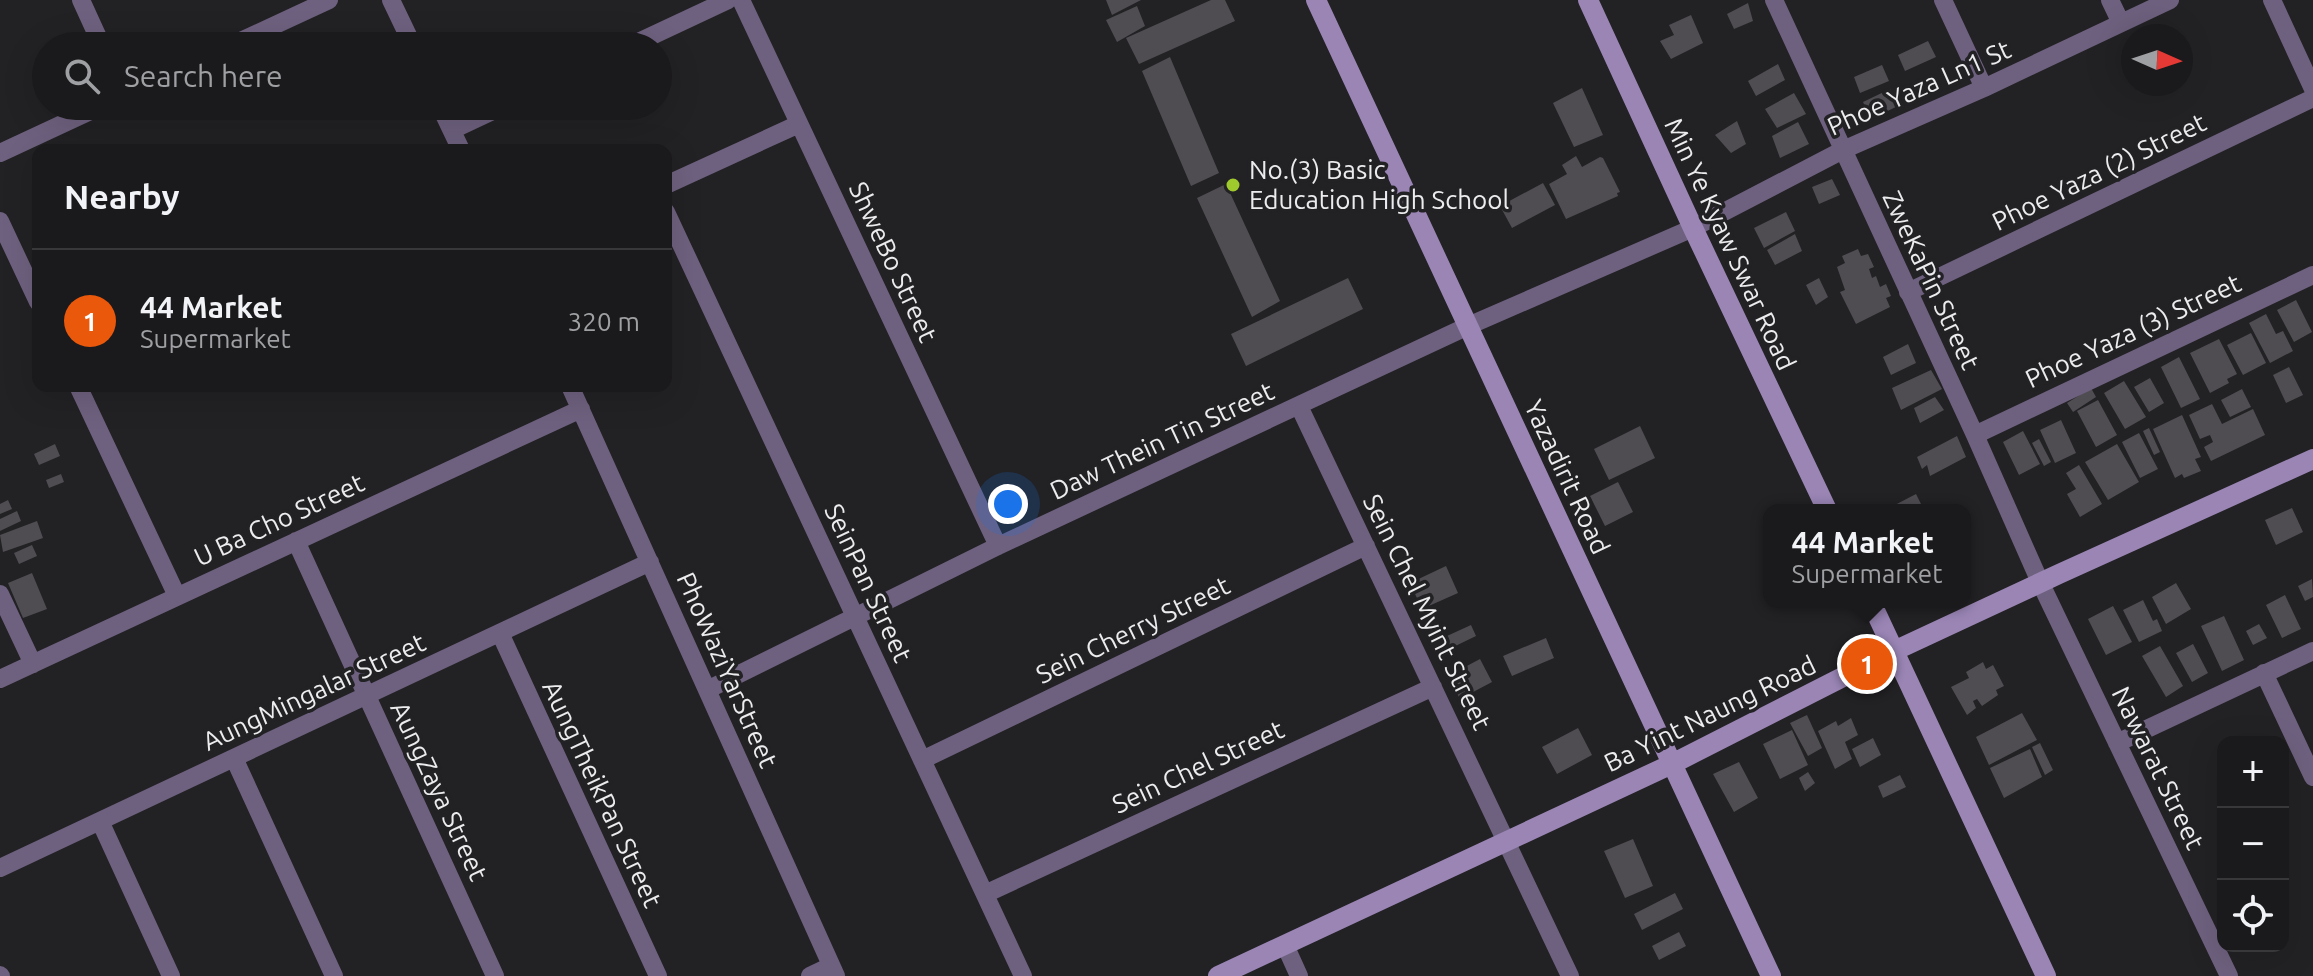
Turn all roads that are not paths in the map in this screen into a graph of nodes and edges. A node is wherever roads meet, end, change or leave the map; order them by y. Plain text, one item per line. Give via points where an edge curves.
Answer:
1 (81, 0) edge
2 (329, 0) edge
3 (391, 0) edge
4 (728, 0) edge
5 (741, 0) edge
6 (1316, 0) edge
7 (1588, 0) edge
8 (1774, 0) edge
9 (1943, 0) edge
10 (2110, 0) edge
11 (2170, 0) edge
12 (2272, 0) edge
13 (2121, 23) junction
14 (96, 32) edge
15 (260, 32) edge
16 (406, 32) edge
17 (660, 32) edge
18 (1984, 88) junction
19 (2313, 89) edge
20 (2313, 98) edge
21 (71, 120) edge
22 (447, 120) edge
23 (473, 120) edge
24 (799, 124) junction
25 (452, 130) junction
26 (458, 144) edge
27 (1843, 150) junction
28 (0, 153) edge
29 (672, 182) edge
30 (0, 221) edge
31 (672, 225) edge
32 (1693, 228) junction
33 (2313, 275) edge
34 (32, 289) edge
35 (1908, 292) junction
36 (1468, 326) junction
37 (81, 392) edge
38 (573, 392) edge
39 (1299, 406) junction
40 (581, 409) junction
41 (1975, 435) junction
42 (2313, 459) edge
43 (1824, 504) edge
44 (296, 541) junction
45 (998, 546) junction
46 (1366, 546) junction
47 (650, 562) junction
48 (2040, 582) junction
49 (0, 594) edge
50 (177, 596) junction
51 (1874, 608) edge
52 (855, 618) junction
53 (500, 633) junction
54 (1894, 651) junction
55 (2313, 651) edge
56 (33, 664) junction
57 (2264, 673) junction
58 (0, 679) edge
59 (1433, 687) junction
60 (707, 690) junction
61 (367, 696) junction
62 (2117, 743) junction
63 (234, 758) junction
64 (922, 760) junction
65 (1672, 764) junction
66 (2313, 777) edge
67 (100, 821) junction
68 (1508, 841) junction
69 (0, 868) edge
70 (985, 894) junction
71 (1285, 945) junction
72 (833, 971) edge
73 (171, 976) edge
74 (334, 976) edge
75 (495, 976) edge
76 (658, 976) edge
77 (810, 976) edge
78 (1023, 976) edge
79 (1218, 976) edge
80 (1299, 976) edge
81 (1570, 976) edge
82 (1771, 976) edge
83 (2046, 976) edge
84 (2229, 976) edge

1 - 14 street
2 - 15 street
3 - 16 street
4 - 17 street
5 - 24 street, ShweBo Street
6 - 36 street, Yazadirit Road
7 - 32 street, Min Ye Kyaw Swar Road
8 - 27 street, ZweKaPin Street
9 - 18 street
10 - 13 street
11 - 13 street, Phoe Yaza Ln1 St
12 - 19 street
13 - 18 street, Phoe Yaza Ln1 St
18 - 27 street, Phoe Yaza Ln1 St
20 - 35 street, Phoe Yaza (2) Street
21 - 28 street
22 - 25 street
23 - 25 street
24 - 29 street
24 - 45 street, ShweBo Street
25 - 26 street
27 - 32 street, Phoe Yaza Ln1 St
27 - 35 street, ZweKaPin Street
30 - 34 street
31 - 52 street, SeinPan Street
32 - 36 street, Phoe Yaza Ln1 St
32 - 43 street, Min Ye Kyaw Swar Road
33 - 41 street, Phoe Yaza (3) Street
35 - 41 street, ZweKaPin Street
36 - 39 street, Daw Thein Tin Street
36 - 65 street, Yazadirit Road
37 - 50 street
38 - 40 street, PhoWaziYarStreet
39 - 45 street, Daw Thein Tin Street
39 - 46 street, Sein Chel Myint Street
40 - 44 street, U Ba Cho Street
40 - 47 street, PhoWaziYarStreet
41 - 48 street, ZweKaPin Street
42 - 48 street, Ba Yint Naung Road
44 - 50 street, U Ba Cho Street
44 - 61 street, AungZaya Street
45 - 52 street, Daw Thein Tin Street
46 - 59 street, Sein Chel Myint Street
46 - 64 street, Sein Cherry Street
47 - 53 street, AungMingalar Street
47 - 60 street, PhoWaziYarStreet
48 - 54 street, Ba Yint Naung Road
48 - 62 street, Nawarat Street
49 - 56 street
50 - 56 street, U Ba Cho Street
51 - 54 street
52 - 60 street, Daw Thein Tin Street
52 - 64 street, SeinPan Street
53 - 61 street, AungMingalar Street
53 - 76 street, AungTheikPan Street
54 - 65 street, Ba Yint Naung Road
54 - 83 street
55 - 57 street
56 - 58 street, U Ba Cho Street
57 - 62 street
57 - 66 street
59 - 68 street, Sein Chel Myint Street
59 - 70 street, Sein Chel Street
60 - 72 street, PhoWaziYarStreet
61 - 63 street, AungMingalar Street
61 - 75 street, AungZaya Street
62 - 84 street, Nawarat Street
63 - 67 street, AungMingalar Street
63 - 74 street
64 - 70 street, SeinPan Street
65 - 68 street, Ba Yint Naung Road
65 - 82 street, Yazadirit Road
67 - 69 street, AungMingalar Street
67 - 73 street
68 - 71 street, Ba Yint Naung Road
68 - 81 street, Sein Chel Myint Street
70 - 78 street, SeinPan Street
71 - 79 street, Ba Yint Naung Road
71 - 80 street
72 - 77 street

